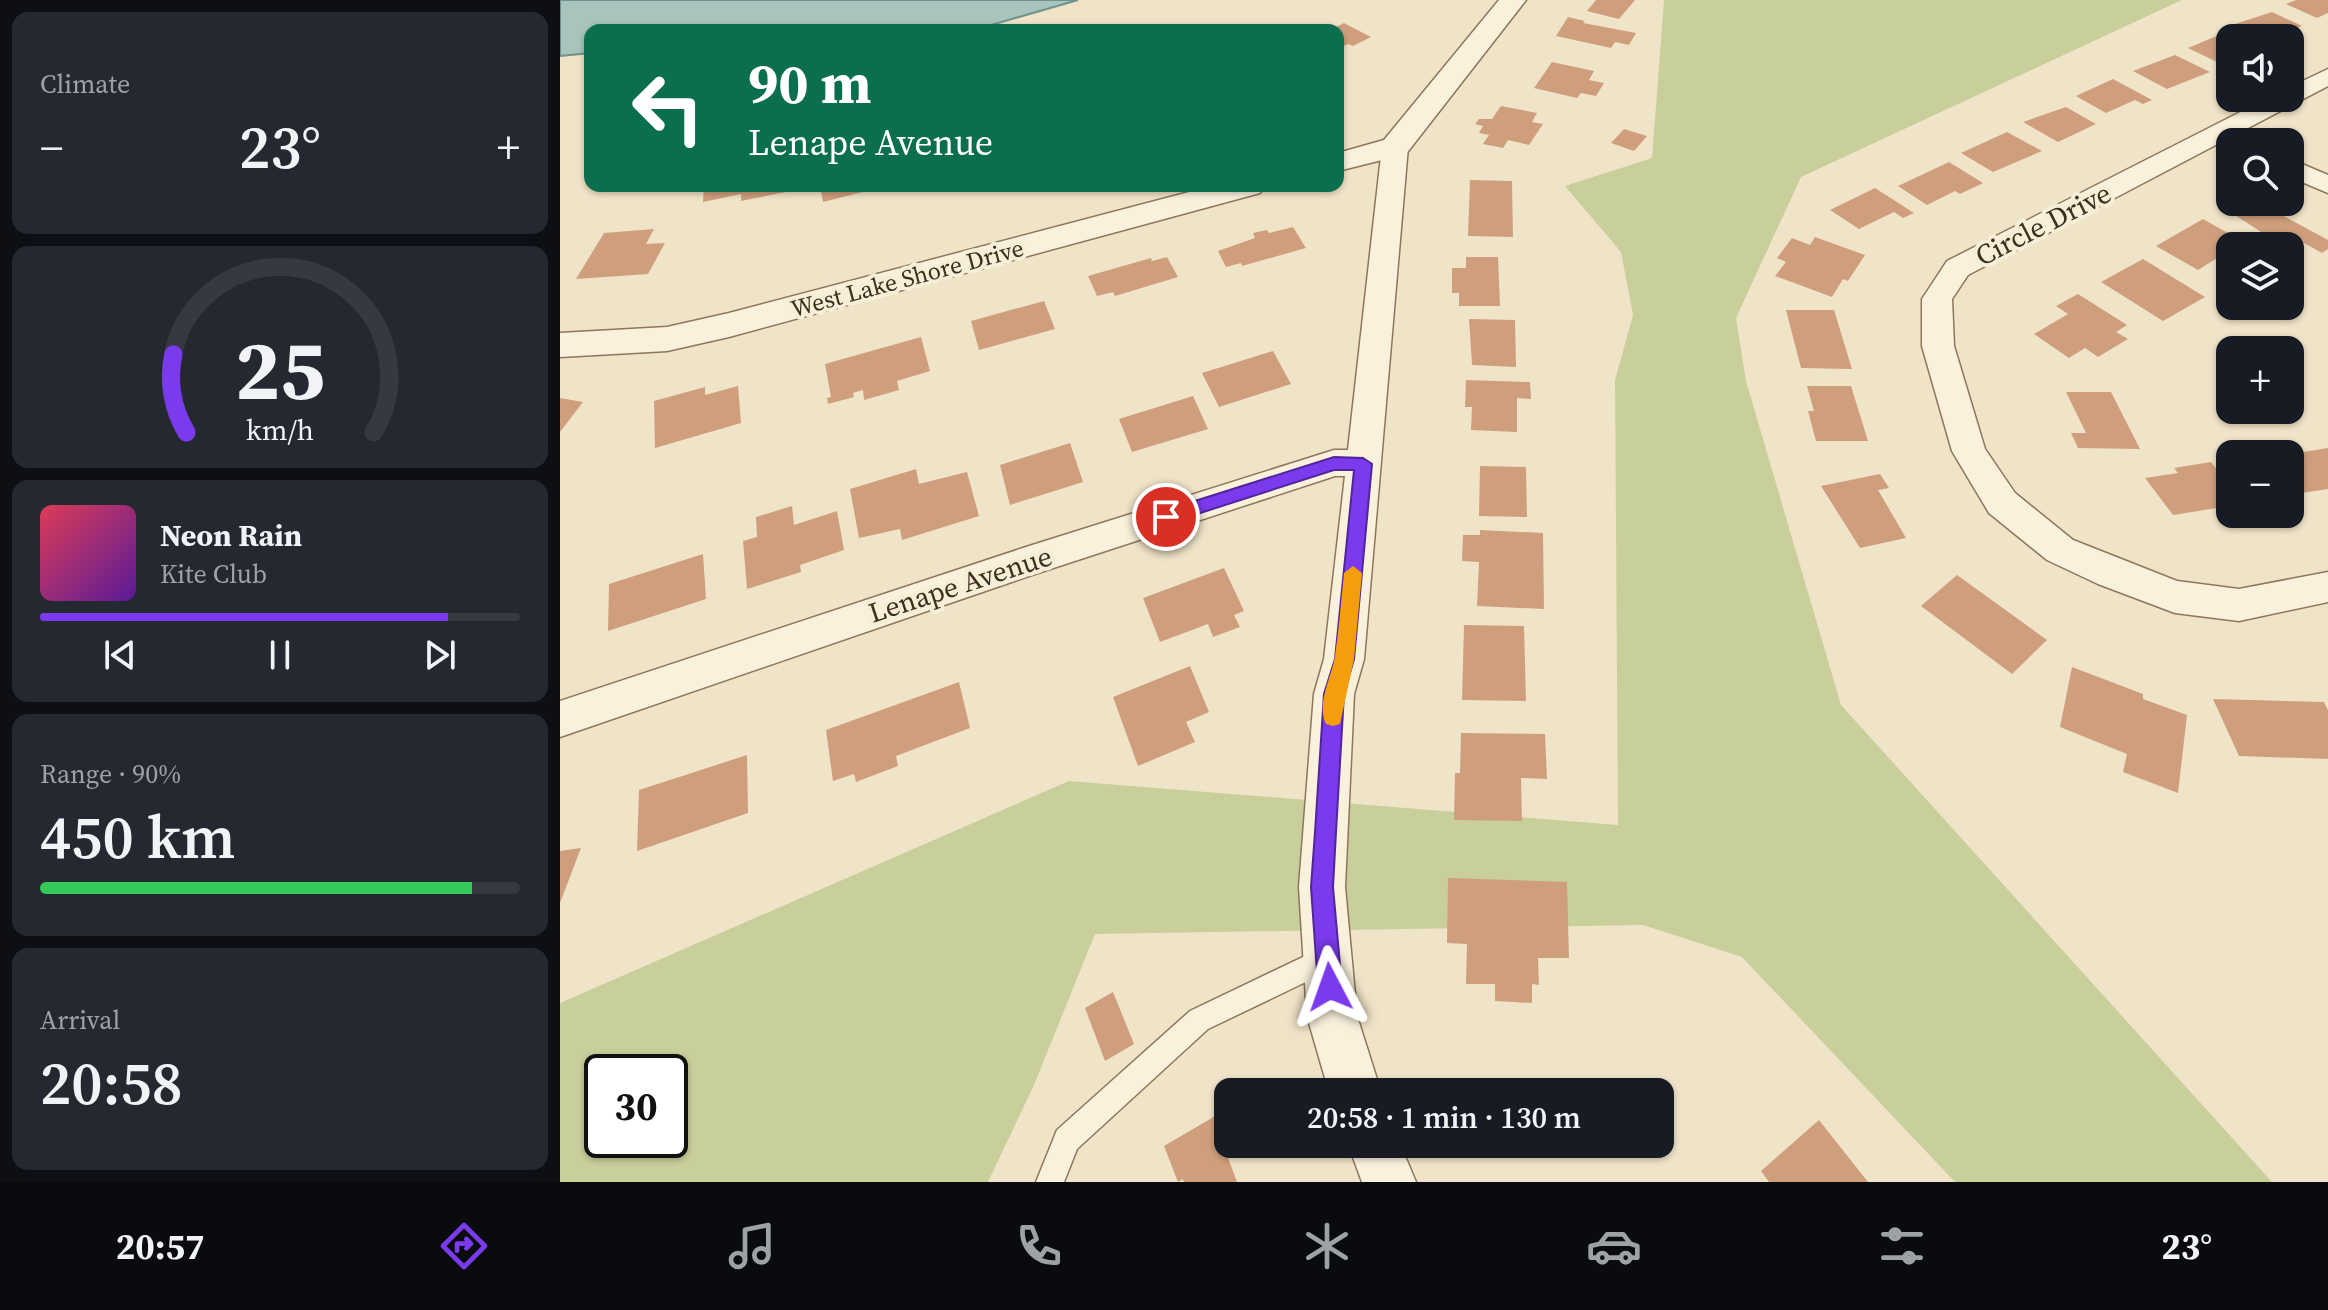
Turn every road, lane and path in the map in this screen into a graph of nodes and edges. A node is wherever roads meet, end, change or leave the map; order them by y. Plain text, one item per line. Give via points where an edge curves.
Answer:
1 (1513, 0) edge
2 (2328, 76) edge
3 (2304, 89) edge
4 (2268, 112) edge
5 (2245, 128) edge
6 (2216, 145) edge
7 (1395, 147) junction
8 (1344, 160) edge
9 (2304, 174) edge
10 (2328, 185) edge
11 (1227, 192) edge
12 (560, 345) edge
13 (1363, 464) junction
14 (2328, 587) edge
15 (560, 719) edge
16 (1328, 958) junction
17 (1351, 1078) edge
18 (1380, 1158) edge
19 (1050, 1182) edge
20 (1389, 1182) edge

1 - 7 street
2 - 3 street, Circle Drive
4 - 5 street, Circle Drive
6 - 14 street, Circle Drive via 1957,268 1937,299 1938,346 1969,451 2002,503 2060,550 2175,597 2239,605
7 - 8 street
7 - 13 street
9 - 10 street
11 - 12 street, West Lake Shore Drive via 729,325 667,339
13 - 15 street, Lenape Avenue via 1334,463
13 - 16 street via 1344,659 1334,694 1322,887
16 - 17 street via 1332,1016
16 - 19 lane via 1199,1020 1067,1140
18 - 20 street

